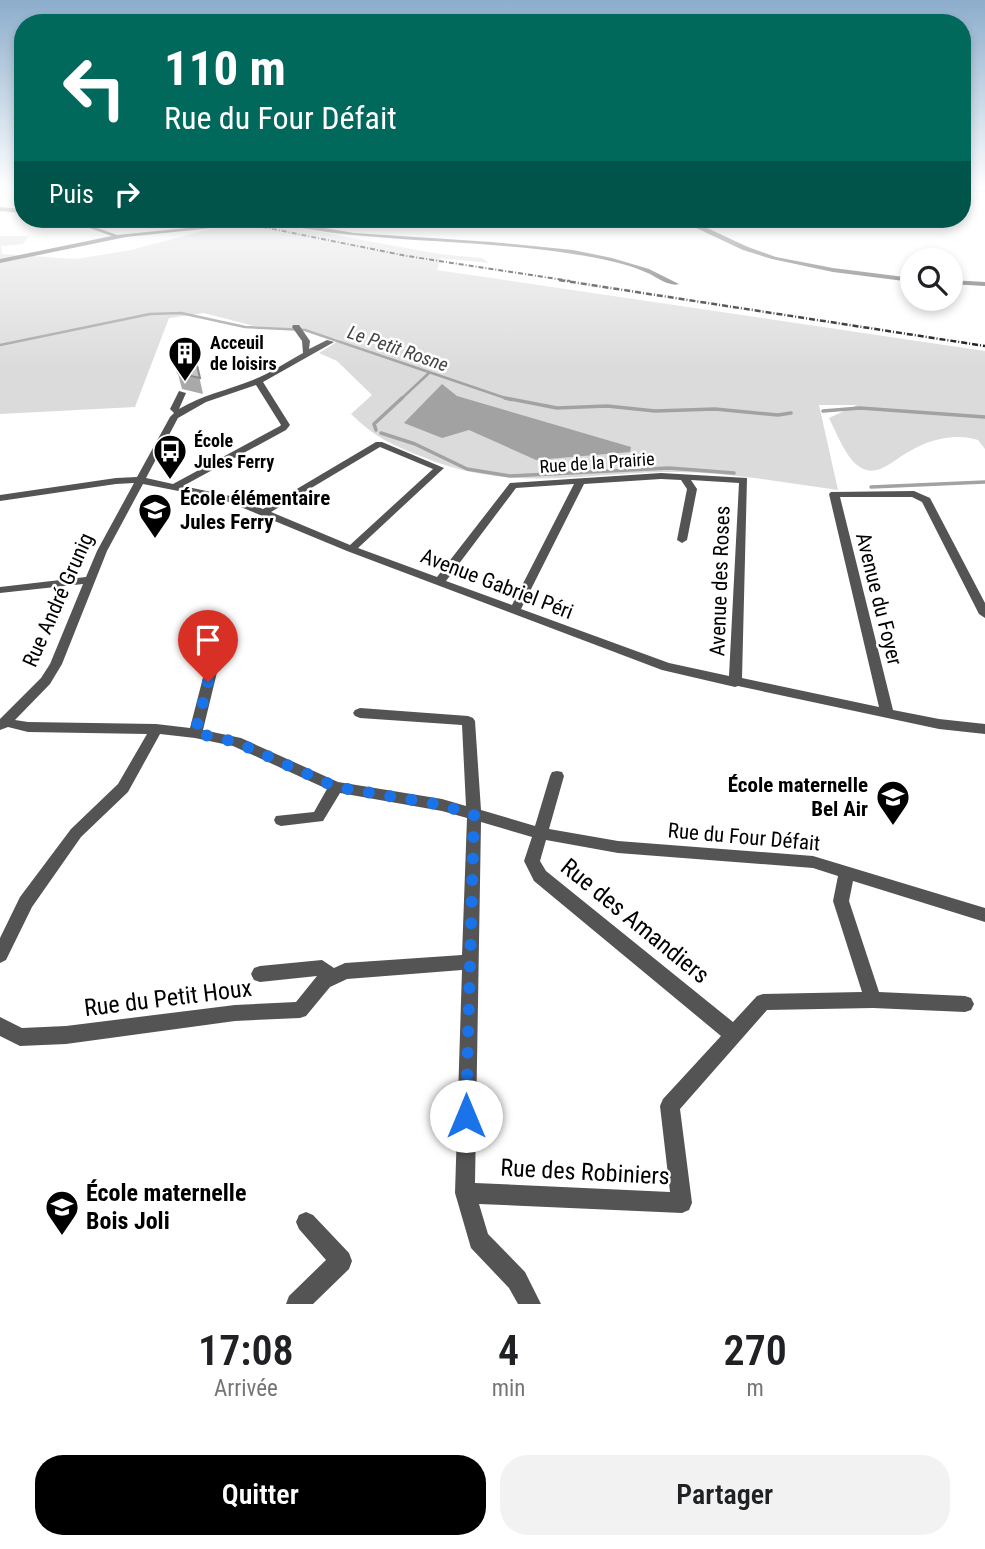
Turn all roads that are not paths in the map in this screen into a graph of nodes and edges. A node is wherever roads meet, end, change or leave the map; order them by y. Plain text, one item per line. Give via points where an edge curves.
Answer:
1 (57, 249) edge
2 (531, 249) edge
3 (748, 249) edge
4 (0, 261) edge
5 (900, 278) edge
6 (963, 283) edge
7 (676, 284) dead end
8 (983, 284) edge
9 (297, 330) dead end
10 (330, 342) dead end
11 (305, 351) junction
12 (258, 380) junction
13 (181, 393) dead end
14 (179, 413) junction
15 (683, 476) junction
16 (140, 480) junction
17 (744, 480) joint
18 (580, 482) junction
19 (513, 485) joint
20 (174, 487) junction
21 (0, 498) edge
22 (263, 513) junction
23 (682, 540) dead end
24 (351, 549) junction
25 (89, 580) junction
26 (439, 582) junction
27 (0, 590) edge
28 (515, 610) junction
29 (985, 614) edge
30 (221, 631) dead end
31 (735, 683) junction
32 (360, 713) dead end
33 (887, 713) junction
34 (3, 724) edge
35 (156, 729) junction
36 (985, 729) edge
37 (195, 733) junction
38 (557, 776) dead end
39 (336, 787) junction
40 (474, 815) junction
41 (281, 820) dead end
42 (539, 833) junction
43 (847, 872) junction
44 (985, 915) edge
45 (0, 955) edge
46 (468, 962) junction
47 (260, 975) dead end
48 (331, 977) junction
49 (873, 1000) junction
50 (965, 1004) dead end
51 (0, 1026) edge
52 (733, 1034) junction
53 (465, 1193) junction
54 (306, 1222) dead end
55 (297, 1304) edge
56 (530, 1304) edge

1 - 4 street
2 - 7 street via 617,263
3 - 5 street via 831,270
6 - 8 street
9 - 11 street via 306,341
10 - 11 street
11 - 12 street
12 - 14 street
12 - 20 street via 284,428
13 - 14 street via 174,409
14 - 16 street, Rue André Grunig via 170,421
15 - 17 street, Rue de la Prairie
15 - 18 street, Rue de la Prairie
15 - 23 street, Rue de la Prairie via 692,489
16 - 20 street, Avenue Gabriel Péri
16 - 21 street, Avenue Gabriel Péri
16 - 25 street, Rue André Grunig
17 - 31 street, Avenue des Roses
18 - 19 street, Rue de la Prairie
18 - 28 street
19 - 26 street
20 - 22 street, Avenue Gabriel Péri via 227,498
22 - 24 street, Avenue Gabriel Péri
22 - 24 street via 379,444 439,468
24 - 26 street, Avenue Gabriel Péri
25 - 27 street
25 - 34 street, Rue André Grunig via 46,681
26 - 28 street, Avenue Gabriel Péri
28 - 31 street, Avenue Gabriel Péri via 666,667
29 - 33 street, Avenue du Foyer via 926,500 914,494 834,494
30 - 37 street
31 - 33 street, Avenue Gabriel Péri
32 - 40 street via 468,721
33 - 36 street, Avenue Gabriel Péri
34 - 35 street, Rue du Four Défait
35 - 37 street, Rue du Four Défait
35 - 45 street via 123,788 76,833 26,902
37 - 39 street, Rue du Four Défait via 236,742
38 - 42 street
39 - 40 street, Rue du Four Défait
39 - 41 street via 318,817
40 - 42 street, Rue du Four Défait
40 - 46 street
42 - 43 street, Rue du Four Défait via 618,848 813,862
42 - 52 street, Rue des Amandiers via 533,861 540,876
43 - 44 street, Rue du Four Défait
43 - 49 street via 841,901
46 - 48 street, Rue du Petit Houx via 356,970
46 - 53 street
47 - 48 street, Rue du Petit Houx via 322,968
48 - 51 street, Rue du Petit Houx via 300,1010 235,1013 66,1035 20,1037
49 - 50 street, Rue des Robiniers
49 - 52 street, Rue des Robiniers via 763,1002
52 - 53 street, Rue des Robiniers via 670,1106 682,1203
53 - 56 street via 479,1240 517,1280
54 - 55 street via 341,1261

